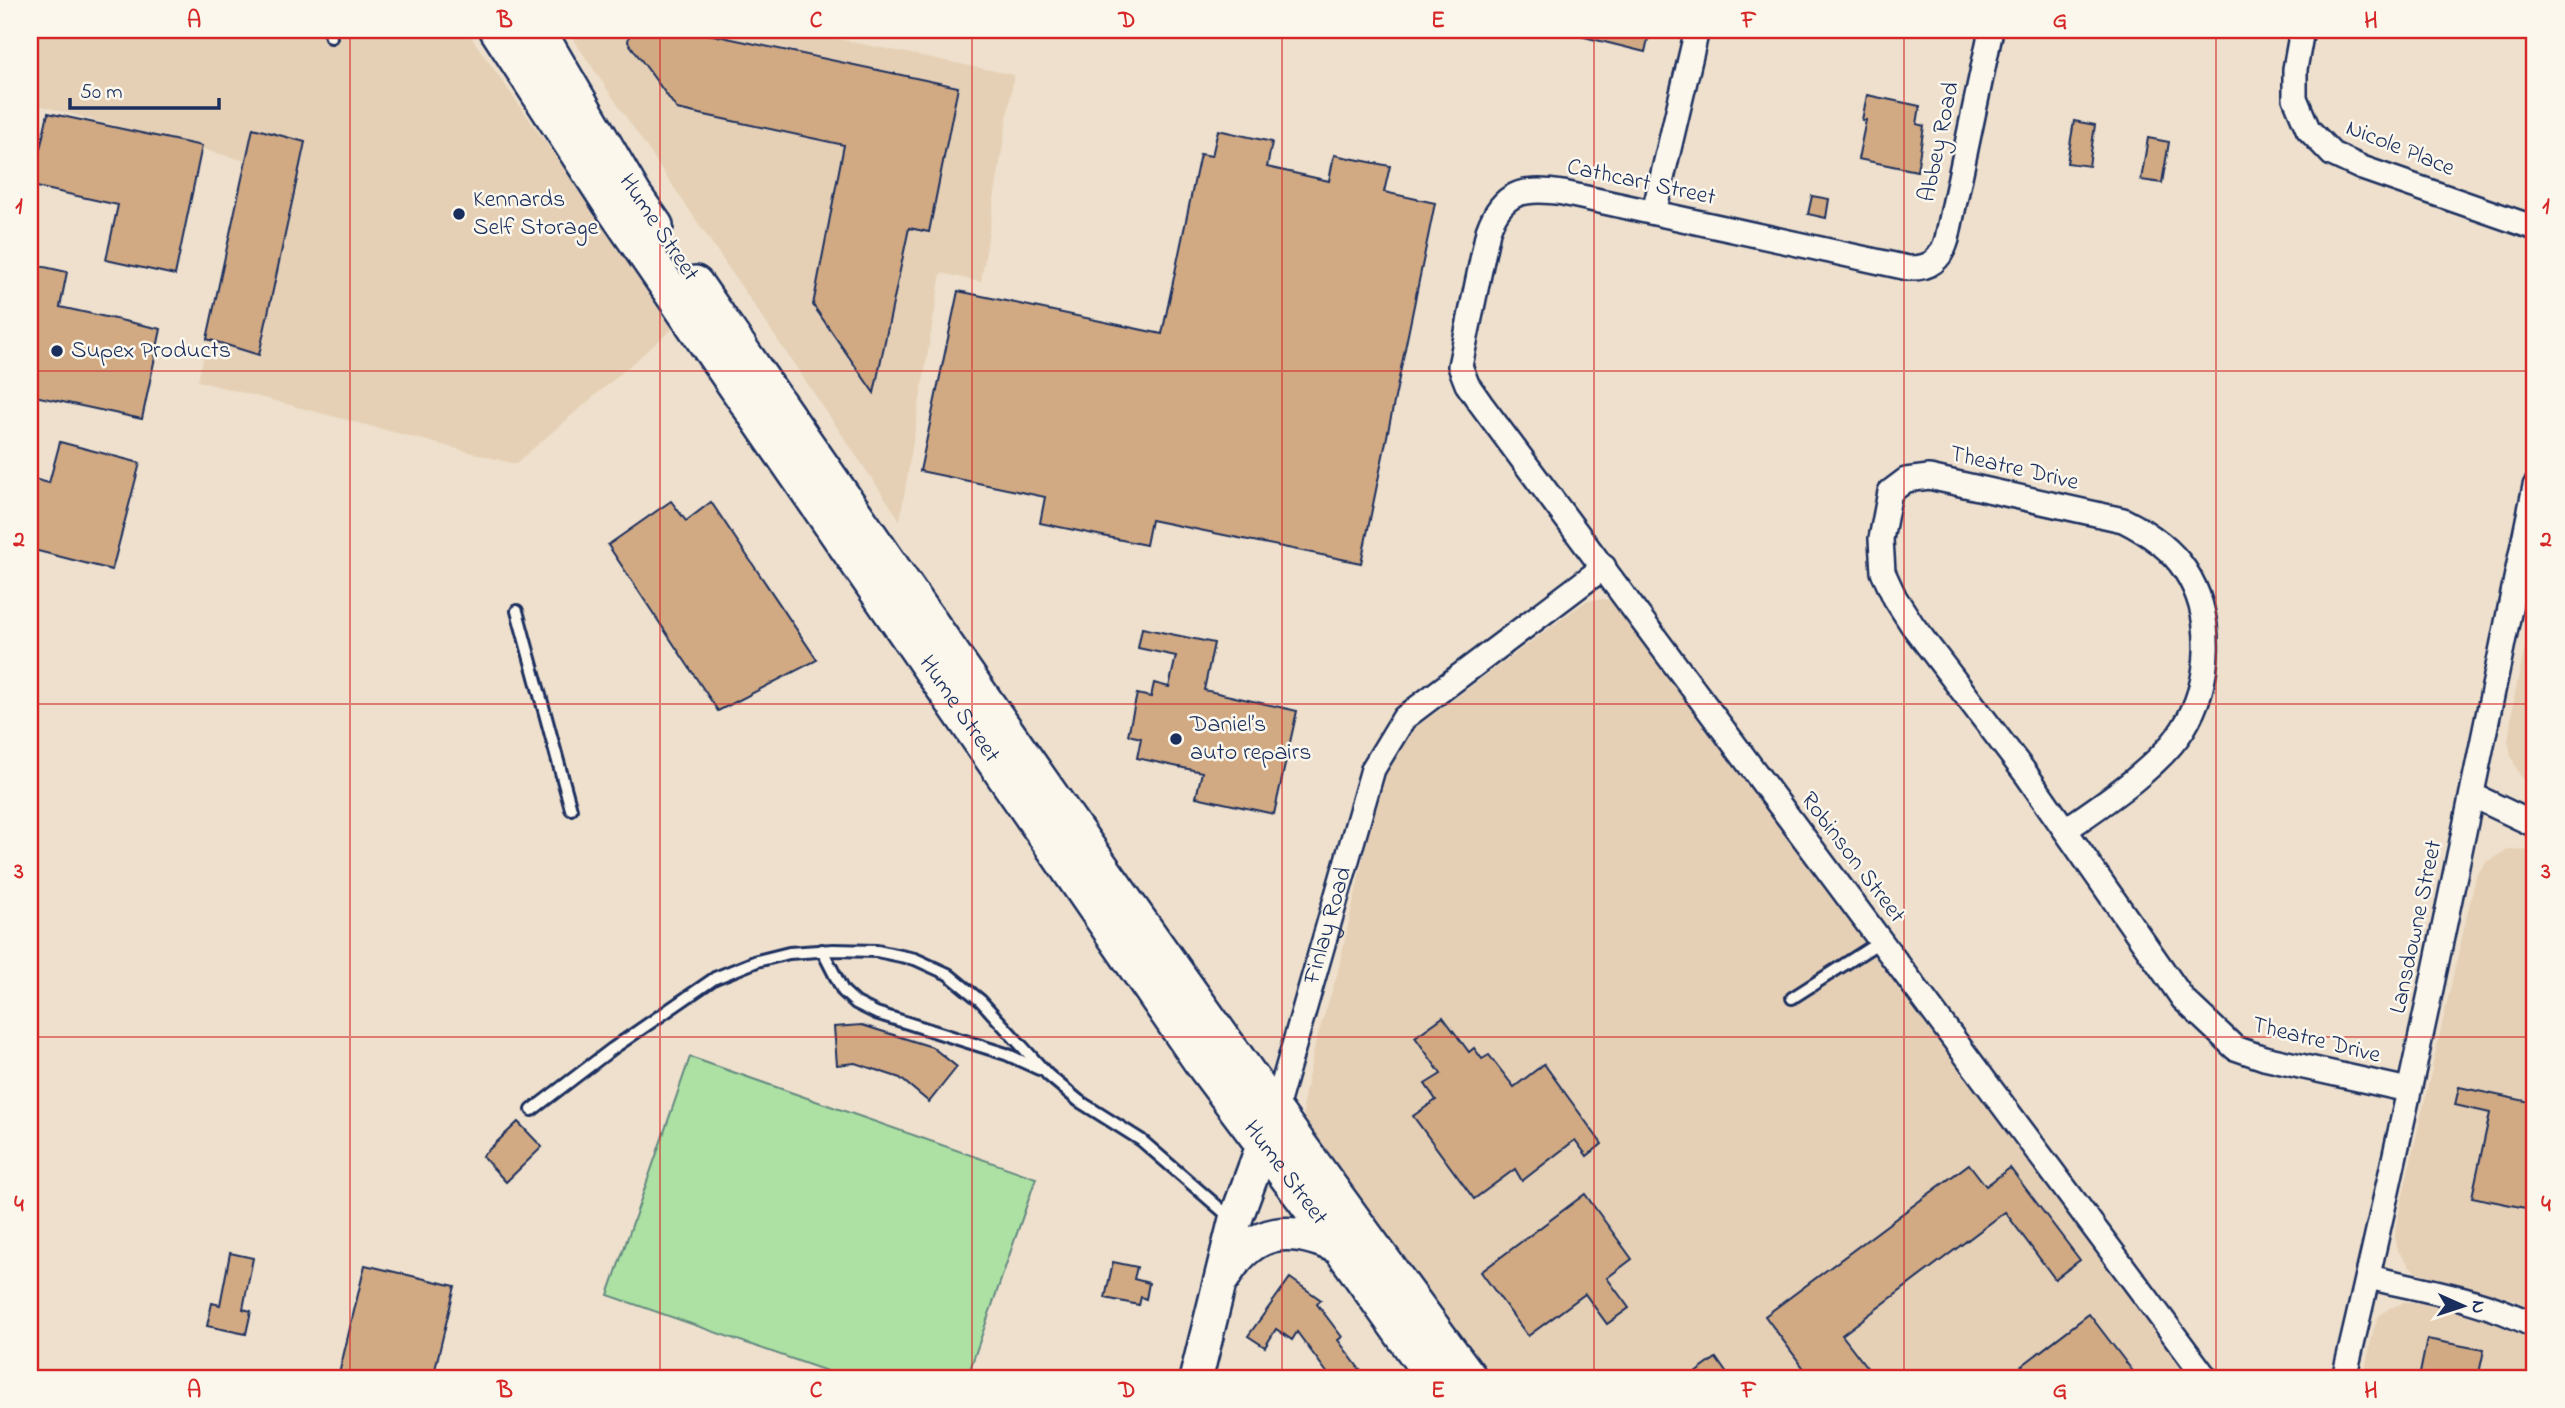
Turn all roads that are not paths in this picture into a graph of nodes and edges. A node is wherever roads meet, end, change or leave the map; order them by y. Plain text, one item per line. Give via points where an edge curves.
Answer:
1 (498, 30) edge
2 (537, 30) edge
3 (1697, 30) edge
4 (1991, 30) edge
5 (2302, 30) edge
6 (1654, 212) junction
7 (2535, 228) edge
8 (1934, 263) joint
9 (1460, 366) joint
10 (2535, 486) edge
11 (1604, 568) junction
12 (517, 611) dead end
13 (2472, 795) junction
14 (570, 809) dead end
15 (2535, 825) edge
16 (2065, 830) junction
17 (1881, 941) junction
18 (822, 950) junction
19 (1792, 998) dead end
20 (1044, 1071) junction
21 (2408, 1090) junction
22 (532, 1110) dead end
23 (1275, 1112) junction
24 (1263, 1144) junction
25 (1234, 1221) junction
26 (1342, 1249) junction
27 (2368, 1277) junction
28 (1216, 1291) junction
29 (2535, 1326) edge
30 (1196, 1378) edge
31 (1434, 1378) edge
32 (1469, 1378) edge
33 (2206, 1378) edge
34 (2344, 1378) edge

1 - 24 main road, Hume Street via 878,595 1201,1062
2 - 23 main road, Hume Street via 635,196 957,663
3 - 6 street
4 - 8 street, Abbey Road via 1947,239
5 - 7 street, Nicole Place via 2295,99 2308,130 2332,154
6 - 8 street, Cathcart Street via 1908,268 1923,269
6 - 9 street, Cathcart Street via 1543,190 1524,191 1507,199 1488,231
9 - 11 street, Robinson Street via 1481,404
10 - 13 street, Lansdowne Street
11 - 17 street, Robinson Street
11 - 23 street, Finlay Road via 1405,718 1373,769
12 - 14 lane
13 - 15 street
13 - 21 street, Lansdowne Street
16 - 16 street, Theatre Drive via 1895,598 1884,572 1881,539 1890,492 1906,480 1929,477 2123,520 2169,551 2194,586 2207,660 2183,729 2164,754
16 - 21 street, Theatre Drive via 2183,999 2235,1048
17 - 19 lane
17 - 33 street, Robinson Street
18 - 20 lane via 843,991 856,1003
18 - 20 lane via 877,951 915,959 948,974 981,1001
18 - 22 lane via 757,961 715,978
20 - 25 lane via 1079,1101 1141,1140
21 - 27 street, Lansdowne Street
23 - 24 street, Finlay Road
23 - 32 main road, Hume Street
24 - 25 street, Finlay Road
24 - 26 main road, Hume Street
25 - 28 street, Finlay Road
26 - 28 street via 1317,1237 1276,1234 1244,1251
26 - 31 main road, Hume Street
27 - 29 street via 2479,1303
27 - 34 street, Lansdowne Street
28 - 30 street, Finlay Road

